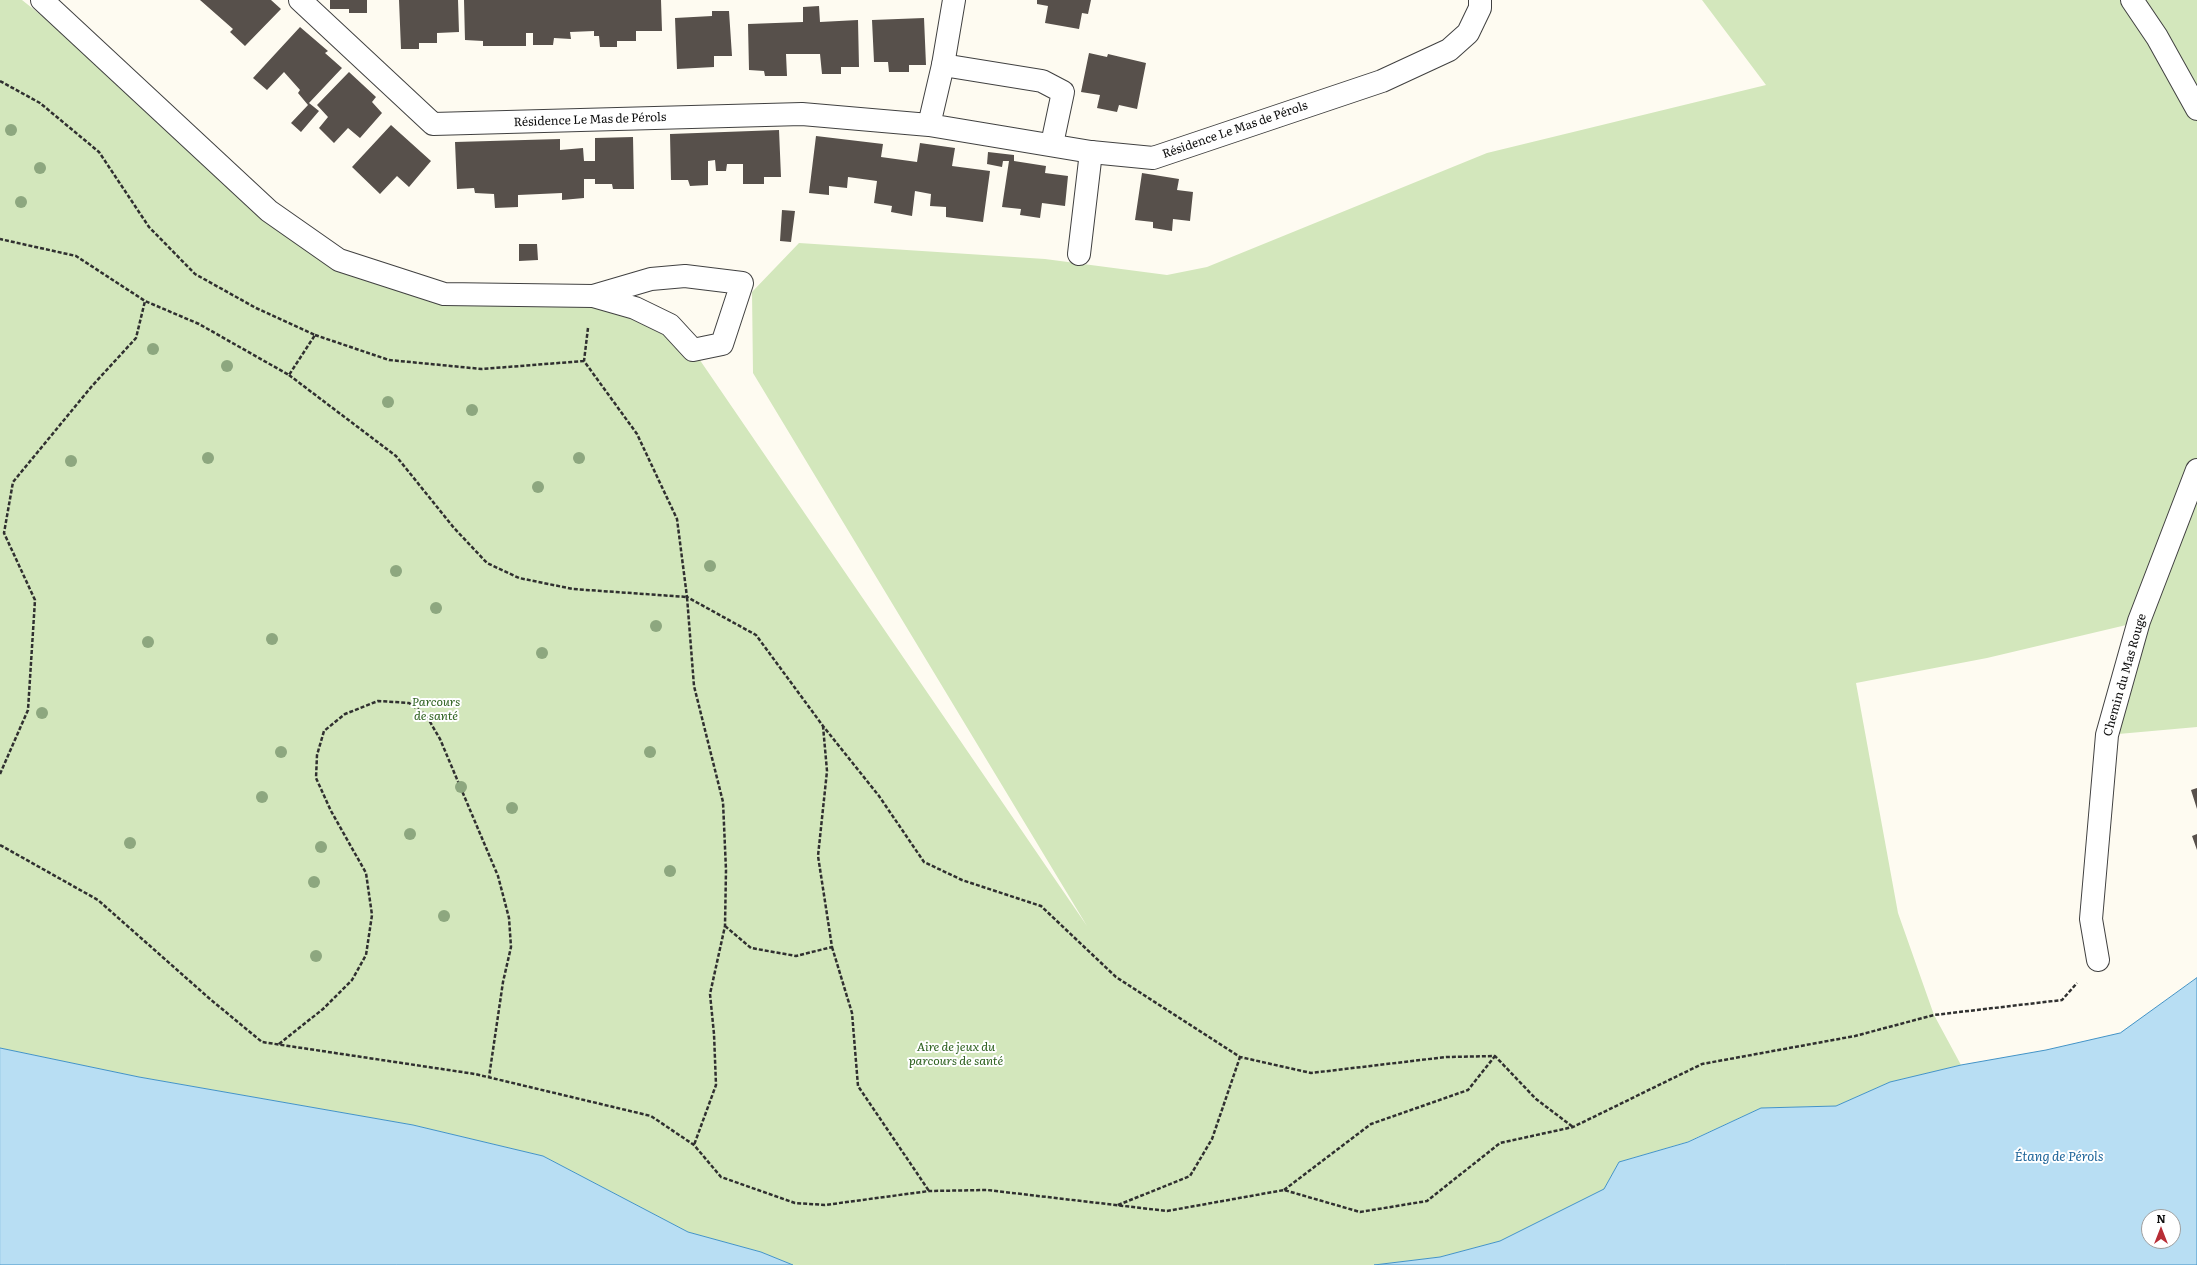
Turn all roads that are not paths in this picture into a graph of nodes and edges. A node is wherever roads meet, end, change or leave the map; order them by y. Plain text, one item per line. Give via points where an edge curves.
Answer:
1 (42, 0) edge
2 (300, 0) edge
3 (954, 0) edge
4 (1480, 0) edge
5 (2132, 0) edge
6 (943, 65) junction
7 (2197, 109) edge
8 (929, 124) junction
9 (1052, 144) junction
10 (1091, 152) junction
11 (1079, 254) dead end
12 (593, 296) junction
13 (2197, 470) edge
14 (2098, 960) road end

1 - 12 street via 269,211 339,260 444,294
2 - 8 street, Résidence Le Mas de Pérols via 433,124 802,114
3 - 6 street
4 - 10 street, Résidence Le Mas de Pérols via 1480,8 1468,33 1448,50 1382,82 1153,158
5 - 7 street via 2157,37
6 - 8 street
6 - 9 street via 1042,81 1063,92
8 - 9 street, Résidence Le Mas de Pérols
9 - 10 street, Résidence Le Mas de Pérols
10 - 11 street
12 - 12 street via 635,308 670,325 693,350 722,344 742,283 684,276 651,280
13 - 14 street, Chemin du Mas Rouge via 2139,622 2107,735 2091,919

